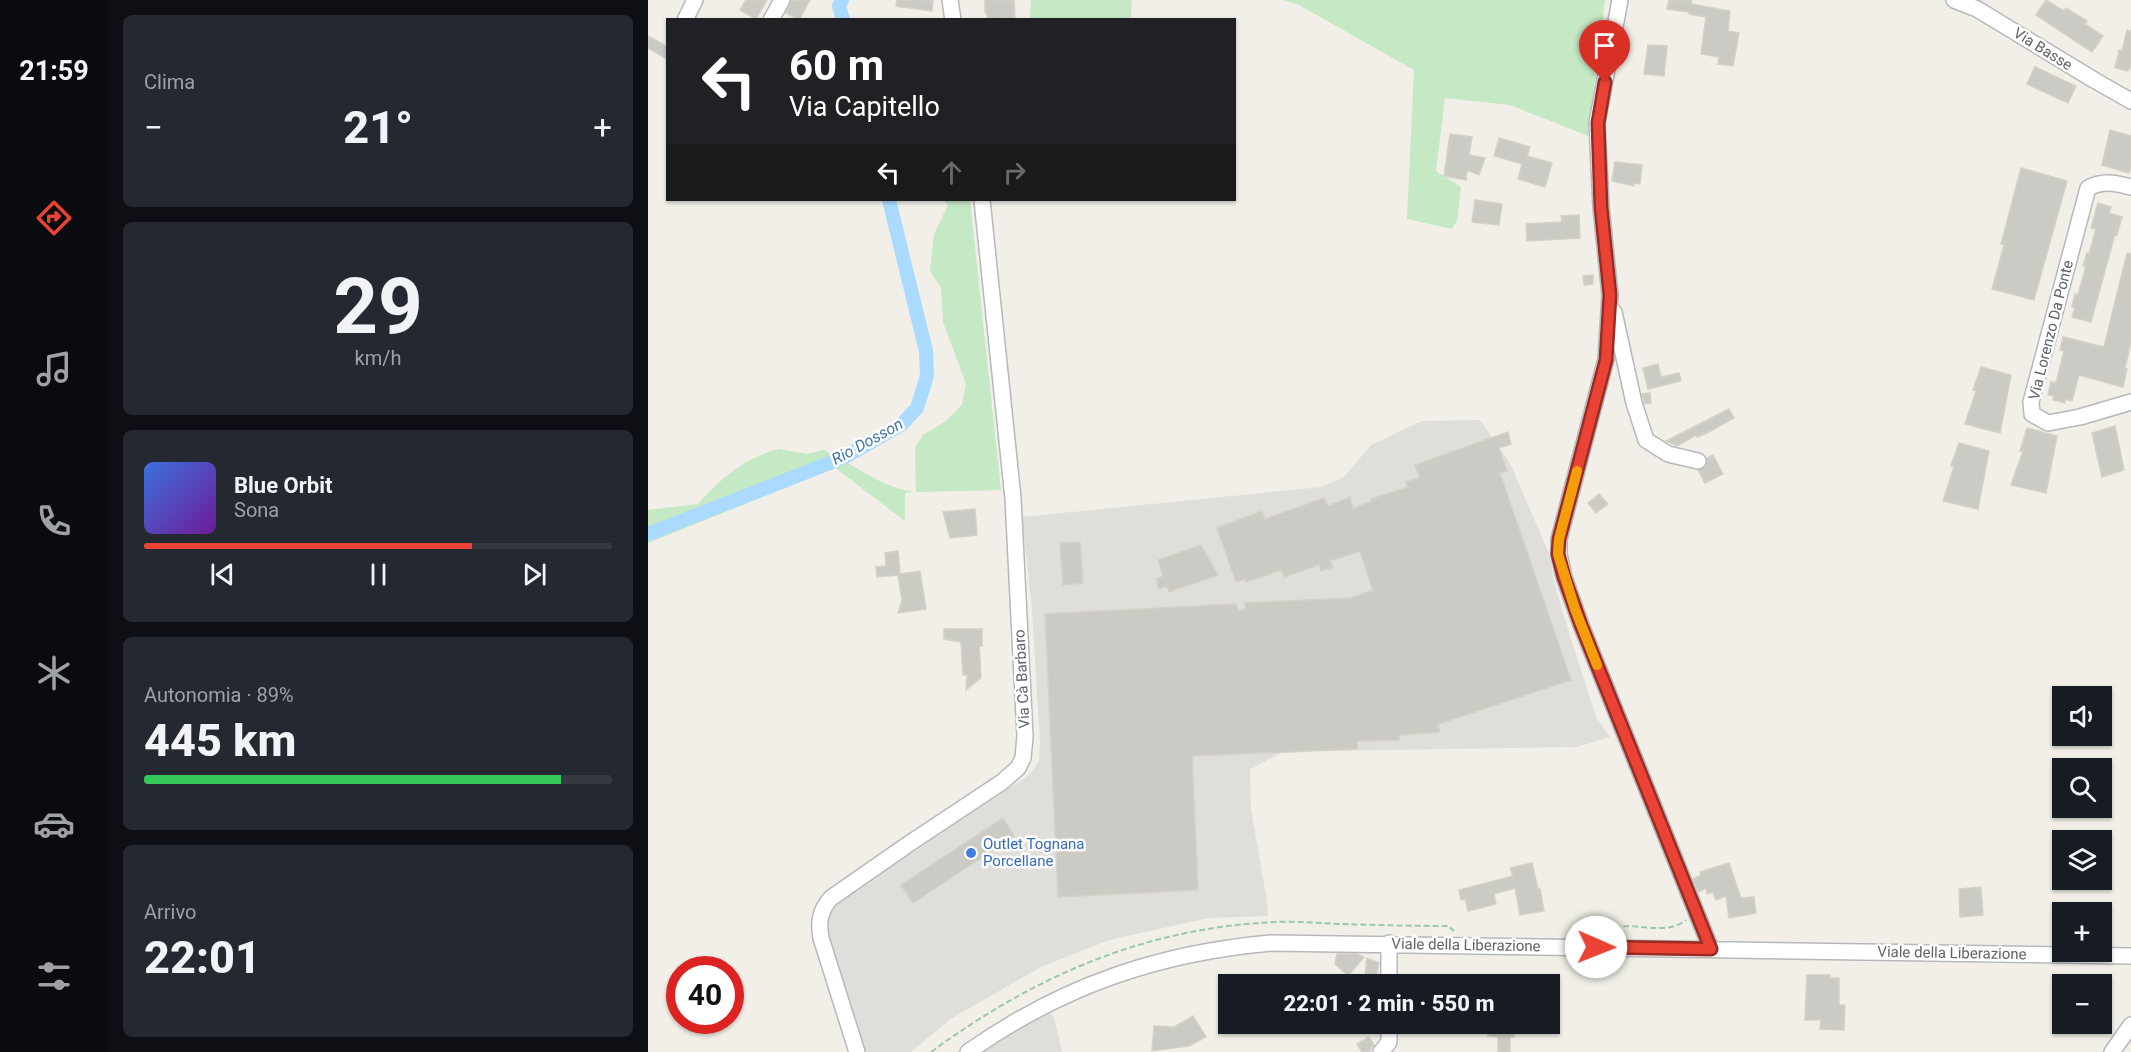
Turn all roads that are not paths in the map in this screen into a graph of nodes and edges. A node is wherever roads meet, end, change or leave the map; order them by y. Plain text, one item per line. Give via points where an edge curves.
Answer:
1 (695, 0) edge
2 (782, 0) edge
3 (950, 0) edge
4 (1620, 0) edge
5 (1954, 0) edge
6 (686, 18) edge
7 (772, 18) edge
8 (953, 18) edge
9 (2131, 101) edge
10 (2131, 187) edge
11 (982, 201) edge
12 (1610, 295) junction
13 (2131, 402) edge
14 (1698, 461) dead end
15 (1389, 943) junction
16 (1711, 949) junction
17 (2131, 956) edge
18 (1389, 974) edge
19 (2131, 1025) edge
20 (1389, 1034) edge
21 (857, 1052) edge
22 (968, 1052) edge
23 (1382, 1052) edge
24 (2112, 1052) edge

1 - 6 street
2 - 7 street
3 - 8 street
4 - 12 street via 1598,123
5 - 9 street, Via Basse via 1977,9
10 - 13 street, Via Lorenzo Da Ponte via 2097,183 2088,188 2031,402 2032,414 2048,423
11 - 21 street, Via Cà Barbaro via 1012,498 1023,758 1002,782 824,906 819,921 821,938
12 - 14 street via 1646,440 1668,454
12 - 16 street via 1606,360 1558,554 1581,625
15 - 16 street, Viale della Liberazione
15 - 18 street
15 - 22 street, Viale della Liberazione via 1271,943 1166,959 1056,999 997,1031
16 - 17 street, Viale della Liberazione
19 - 24 street
20 - 23 street

